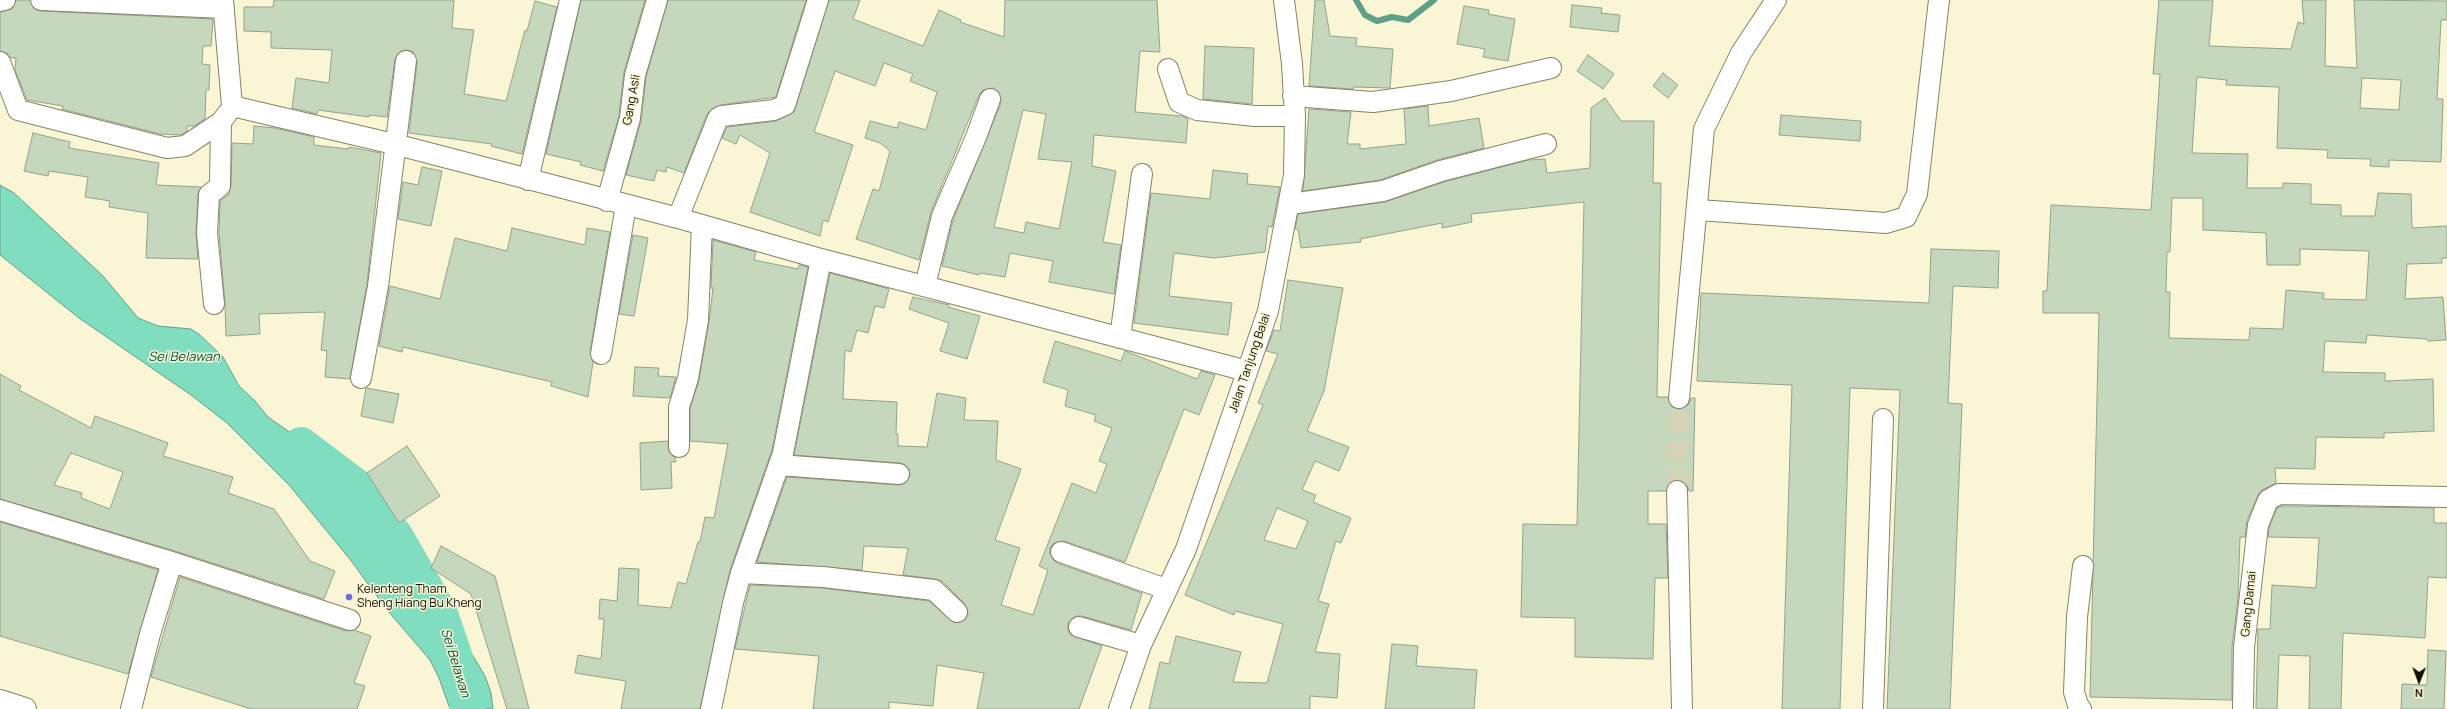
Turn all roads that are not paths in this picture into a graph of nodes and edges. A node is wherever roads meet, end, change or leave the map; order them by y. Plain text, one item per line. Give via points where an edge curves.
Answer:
1 (5, 0) edge
2 (41, 0) edge
3 (570, 0) edge
4 (657, 0) edge
5 (818, 0) edge
6 (1284, 0) edge
7 (1776, 0) edge
8 (1939, 0) edge
9 (0, 1) edge
10 (223, 4) edge
11 (0, 62) edge
12 (406, 62) dead end
13 (1551, 68) dead end
14 (1168, 70) dead end
15 (1293, 96) junction
16 (990, 99) dead end
17 (232, 106) junction
18 (1294, 116) junction
19 (222, 122) junction
20 (1546, 144) dead end
21 (398, 145) junction
22 (1142, 174) dead end
23 (528, 180) junction
24 (606, 201) junction
25 (1290, 204) junction
26 (626, 205) junction
27 (1698, 210) junction
28 (678, 218) junction
29 (702, 226) junction
30 (821, 259) junction
31 (926, 286) junction
32 (214, 304) dead end
33 (1120, 338) junction
34 (602, 354) dead end
35 (1247, 371) junction
36 (361, 378) dead end
37 (1679, 398) tunnel mouth
38 (1882, 420) dead end
39 (679, 447) dead end
40 (779, 465) junction
41 (899, 474) dead end
42 (1677, 491) tunnel mouth
43 (2447, 498) edge
44 (0, 510) edge
45 (1061, 552) dead end
46 (172, 562) junction
47 (2083, 566) dead end
48 (741, 573) junction
49 (1166, 589) junction
50 (957, 612) dead end
51 (350, 620) dead end
52 (1079, 627) dead end
53 (1141, 645) junction
54 (0, 701) edge
55 (25, 709) edge
56 (131, 709) edge
57 (711, 709) edge
58 (1119, 709) edge
59 (1682, 709) edge
60 (1873, 709) edge
61 (2082, 709) edge
62 (2244, 709) edge

1 - 9 street
2 - 10 street
3 - 23 street
4 - 24 street, Gang Asli via 635,75 630,118
5 - 28 street via 785,105 774,110 718,118
6 - 15 street, Jalan Tanjung Balai
7 - 27 street via 1741,53 1704,129
8 - 27 street via 1917,194 1906,217 1886,223
10 - 17 street
11 - 19 street via 18,110 167,148 185,146
12 - 21 street
13 - 15 street via 1451,91 1373,102
14 - 18 street via 1179,102 1197,110 1255,116
15 - 18 street, Jalan Tanjung Balai
16 - 31 street via 942,216
17 - 19 street
17 - 21 street
18 - 25 street, Jalan Tanjung Balai via 1294,175
19 - 32 street via 220,186 209,195 208,226
20 - 25 street via 1441,171 1384,191
21 - 23 street
21 - 36 street via 378,286
22 - 33 street
23 - 24 street
24 - 26 street
25 - 35 street, Jalan Tanjung Balai via 1268,311
26 - 28 street
26 - 34 street
27 - 37 street
28 - 29 street
29 - 30 street
29 - 39 street via 698,320 688,378 679,407
30 - 31 street
30 - 40 street
31 - 33 street
33 - 35 street
35 - 49 street, Jalan Tanjung Balai via 1186,548
38 - 60 street
40 - 41 street
40 - 48 street
42 - 59 street
43 - 62 street, Gang Damai via 2279,494 2268,500 2258,526 2244,647
44 - 46 street
45 - 49 street
46 - 51 street
46 - 56 street
47 - 61 street via 2077,617 2074,692
48 - 50 street via 823,577 934,590
48 - 57 street
49 - 53 street, Jalan Tanjung Balai
52 - 53 street
53 - 58 street, Jalan Tanjung Balai
54 - 55 highway

